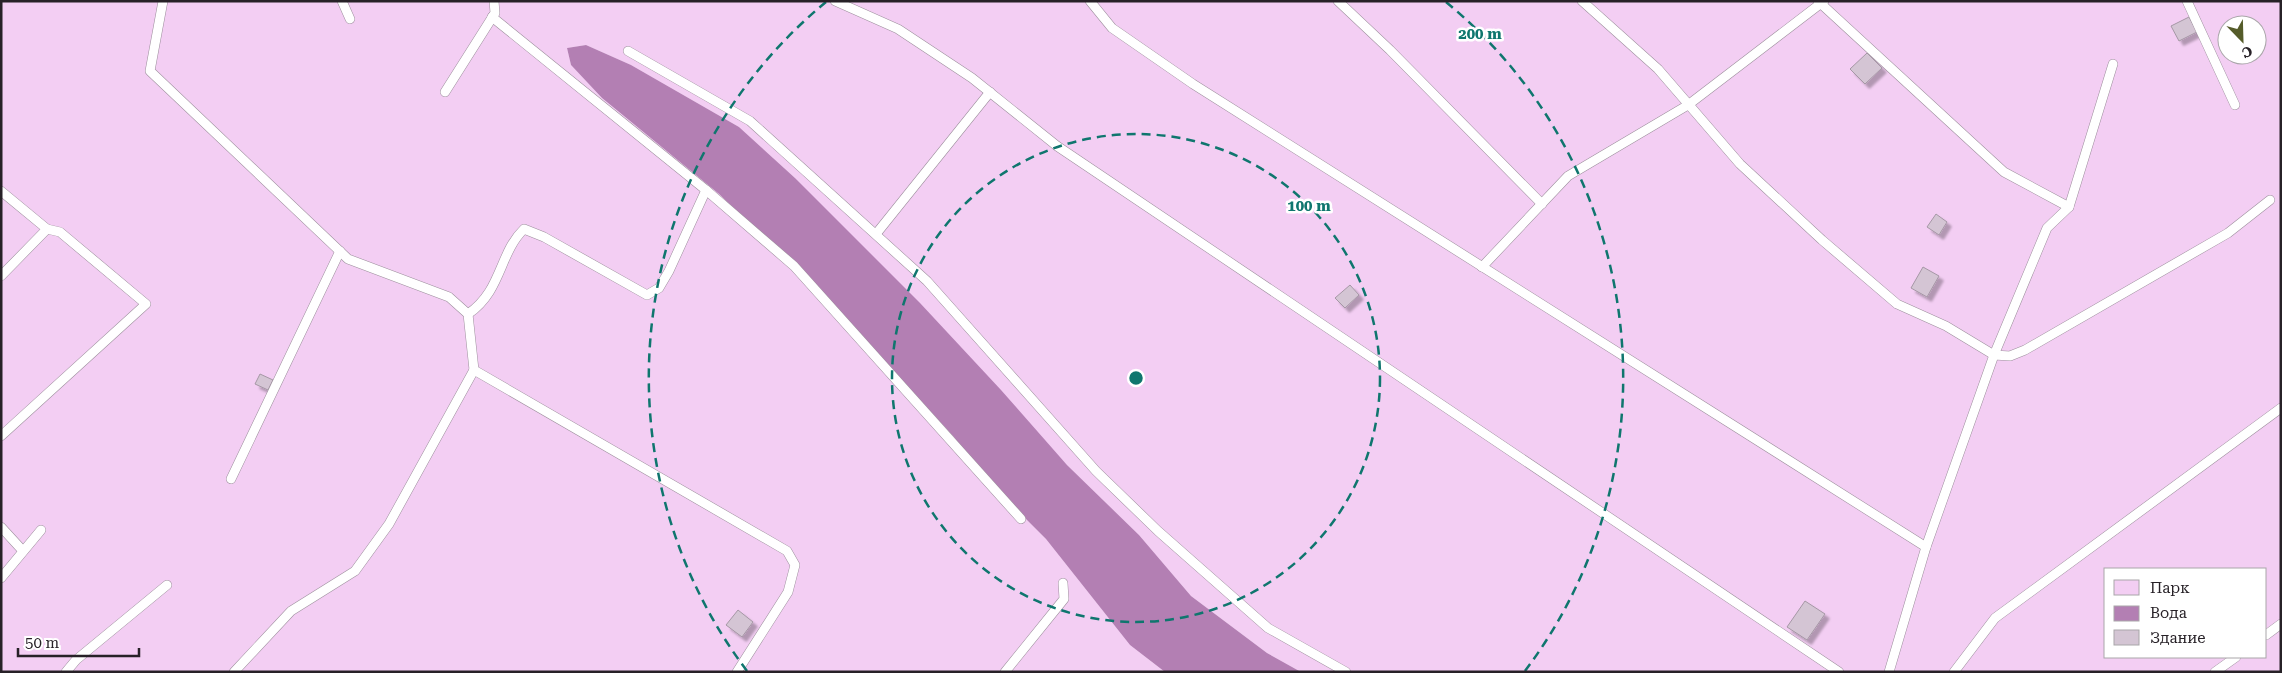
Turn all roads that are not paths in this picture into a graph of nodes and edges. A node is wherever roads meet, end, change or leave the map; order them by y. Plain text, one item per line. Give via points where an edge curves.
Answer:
1 (163, 1) edge
2 (342, 1) edge
3 (494, 1) edge
4 (835, 1) edge
5 (1090, 1) edge
6 (1338, 1) edge
7 (1582, 1) edge
8 (2187, 1) edge
9 (1821, 2) edge
10 (492, 17) junction
11 (350, 19) dead end
12 (628, 51) dead end
13 (2113, 64) dead end
14 (445, 92) dead end
15 (990, 92) junction
16 (1688, 105) junction
17 (2235, 106) dead end
18 (706, 190) junction
19 (1, 191) edge
20 (2270, 200) dead end
21 (1542, 204) junction
22 (2069, 207) junction
23 (47, 229) junction
24 (876, 234) junction
25 (340, 252) junction
26 (1482, 267) junction
27 (1, 276) edge
28 (468, 314) junction
29 (1994, 355) junction
30 (474, 370) junction
31 (2281, 408) edge
32 (1, 436) edge
33 (231, 480) dead end
34 (1021, 519) dead end
35 (1, 527) edge
36 (41, 530) dead end
37 (1926, 547) junction
38 (23, 551) junction
39 (1, 578) edge
40 (1063, 583) dead end
41 (167, 585) dead end
42 (2281, 624) edge
43 (2267, 634) edge
44 (2235, 658) edge
45 (66, 672) edge
46 (234, 672) edge
47 (737, 672) edge
48 (1005, 672) edge
49 (1346, 672) edge
50 (1839, 672) edge
51 (1889, 672) edge
52 (1954, 672) edge
53 (2215, 672) edge

1 - 25 lane via 150,71
2 - 11 lane
3 - 10 lane
4 - 15 lane via 898,29
5 - 26 lane via 1112,28 1184,78
6 - 21 lane
7 - 16 lane via 1658,69
8 - 17 lane
9 - 16 lane
9 - 22 lane via 2004,172
10 - 14 lane
10 - 18 lane
12 - 24 lane via 750,121
13 - 22 lane
15 - 24 lane
15 - 50 lane via 1057,146
16 - 21 lane via 1568,176
16 - 29 lane via 1740,164 1884,294
18 - 28 lane via 670,271 659,288 647,295 524,229 515,238 497,282
18 - 34 lane via 794,266
19 - 23 lane
20 - 29 lane via 2228,233 2025,350 2010,356
21 - 26 lane
22 - 29 lane via 2047,228
23 - 27 lane
23 - 32 lane via 60,232 146,304
24 - 49 lane via 927,281 1096,471 1158,531 1268,628
25 - 28 lane via 348,259 449,297
25 - 33 lane
26 - 37 lane
28 - 30 lane
29 - 37 lane
30 - 46 lane via 389,524 355,571 291,611
30 - 47 lane via 787,551 795,565 788,592
31 - 52 lane via 1995,618
35 - 38 lane
36 - 38 lane
37 - 51 lane
38 - 39 lane
40 - 48 lane via 1064,599
41 - 45 lane via 76,660
42 - 43 lane
44 - 53 lane

